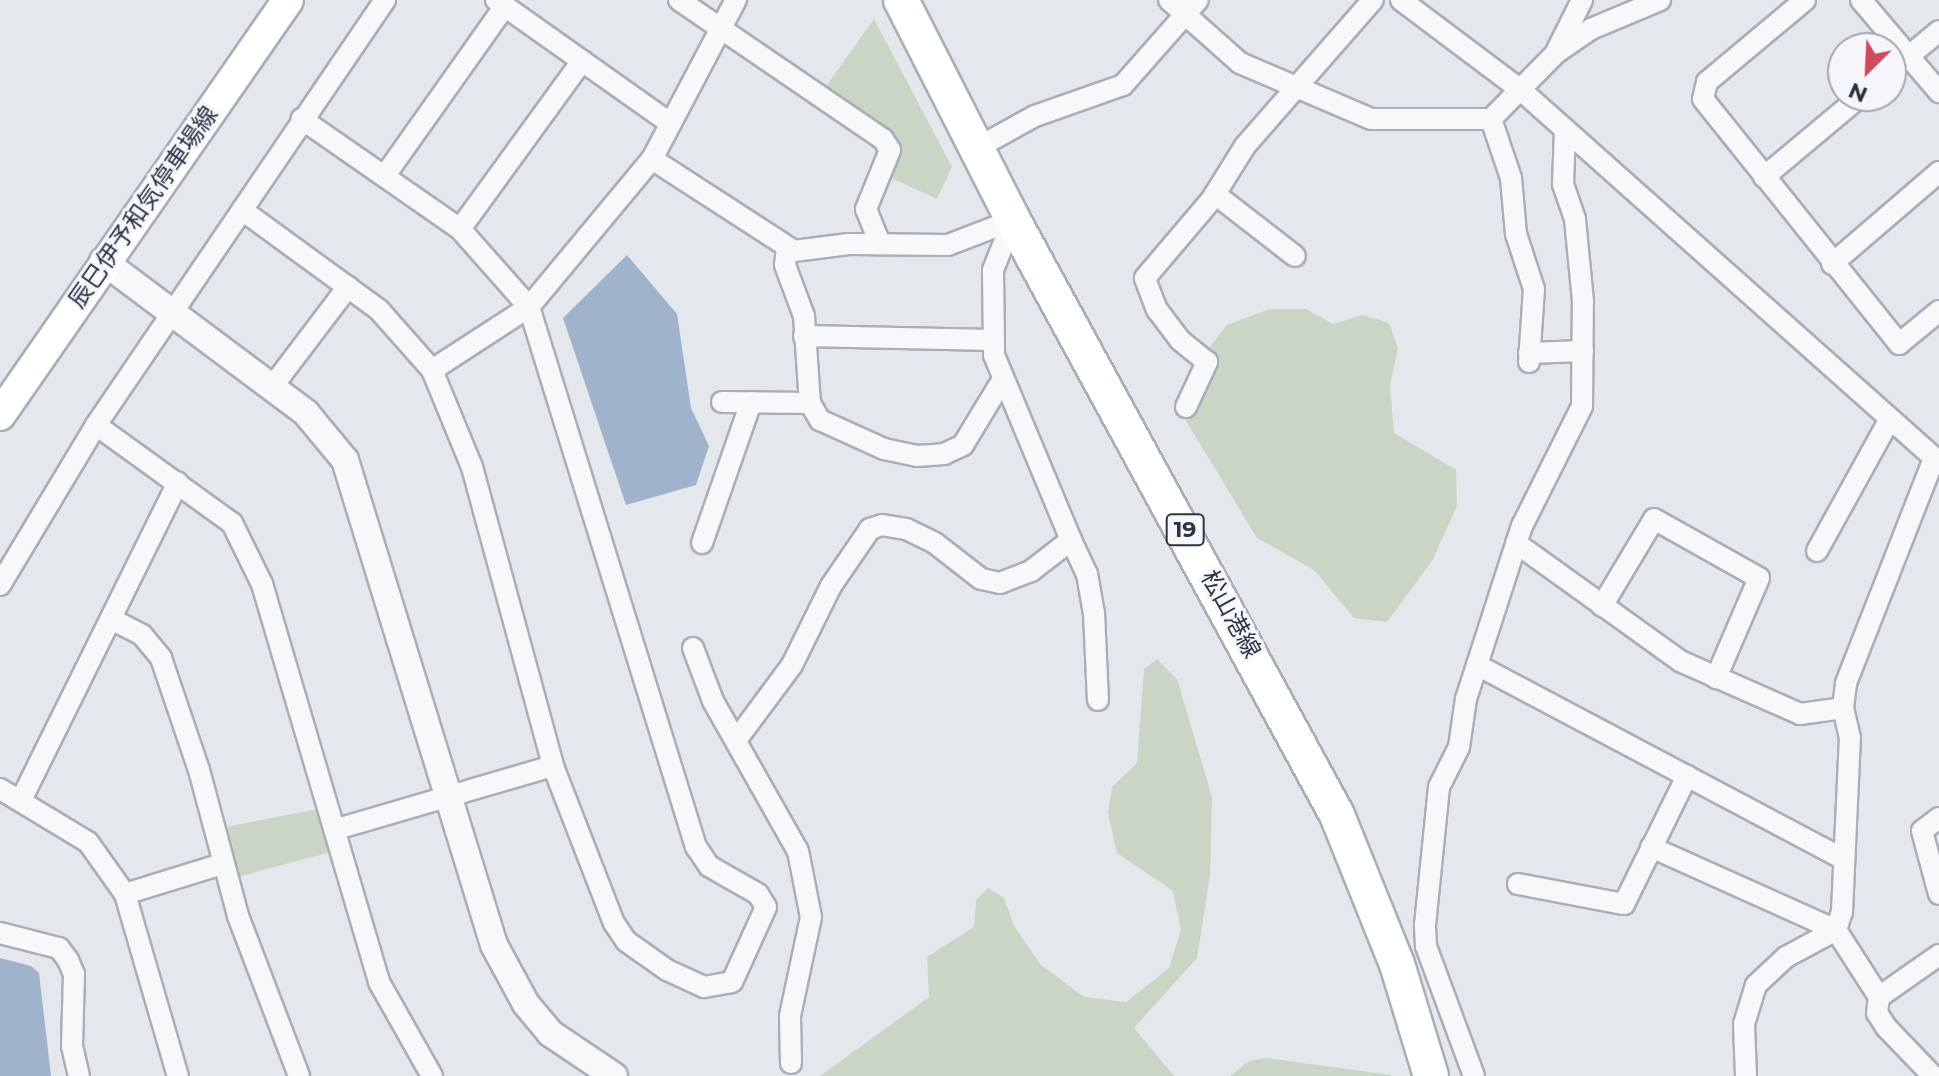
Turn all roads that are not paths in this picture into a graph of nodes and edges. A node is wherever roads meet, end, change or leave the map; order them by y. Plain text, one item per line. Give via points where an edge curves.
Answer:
1 (288, 0) edge
2 (385, 0) edge
3 (679, 0) edge
4 (736, 0) edge
5 (901, 0) edge
6 (1169, 0) edge
7 (1198, 0) edge
8 (1373, 0) edge
9 (1401, 0) edge
10 (1582, 0) edge
11 (1660, 0) edge
12 (1805, 0) edge
13 (1861, 0) edge
14 (501, 3) edge
15 (1183, 17) junction
16 (723, 31) junction
17 (1939, 31) edge
18 (1556, 53) junction
19 (1909, 56) junction
20 (582, 61) junction
21 (1294, 90) junction
22 (1522, 91) junction
23 (1939, 92) edge
24 (1842, 112) edge
25 (302, 119) junction
26 (1491, 119) junction
27 (671, 124) junction
28 (1565, 129) junction
29 (977, 148) junction
30 (652, 159) junction
31 (1939, 172) edge
32 (386, 174) junction
33 (1764, 177) junction
34 (1215, 194) junction
35 (242, 210) junction
36 (1013, 220) junction
37 (460, 229) junction
38 (880, 244) junction
39 (787, 247) junction
40 (1295, 256) dead end
41 (103, 261) junction
42 (1832, 264) junction
43 (348, 287) junction
44 (529, 307) junction
45 (1939, 311) edge
46 (173, 314) junction
47 (804, 336) junction
48 (994, 340) junction
49 (1583, 351) junction
50 (432, 370) junction
51 (1003, 379) junction
52 (272, 387) junction
53 (722, 402) dead end
54 (751, 402) junction
55 (810, 403) junction
56 (1186, 407) dead end
57 (0, 415) edge
58 (1890, 419) junction
59 (96, 425) junction
60 (1937, 461) edge
61 (178, 483) junction
62 (1071, 540) junction
63 (702, 543) dead end
64 (1516, 543) junction
65 (1817, 551) dead end
66 (0, 585) edge
67 (1602, 606) junction
68 (111, 619) junction
69 (693, 648) dead end
70 (1477, 665) junction
71 (1716, 678) junction
72 (1098, 700) dead end
73 (1843, 708) junction
74 (737, 739) junction
75 (553, 766) junction
76 (1687, 776) junction
77 (0, 789) edge
78 (450, 797) junction
79 (21, 800) junction
80 (1939, 818) edge
81 (337, 829) junction
82 (1651, 847) junction
83 (1843, 859) junction
84 (222, 864) junction
85 (1518, 884) dead end
86 (125, 894) junction
87 (1939, 894) edge
88 (1836, 930) junction
89 (0, 933) edge
90 (1939, 955) edge
91 (1879, 997) junction
92 (791, 1063) dead end
93 (79, 1076) edge
94 (178, 1076) edge
95 (299, 1076) edge
96 (432, 1076) edge
97 (614, 1076) edge
98 (1431, 1076) edge
99 (1474, 1076) edge
100 (1746, 1076) edge
101 (1933, 1076) edge

1 - 41 main road, 辰巳伊予和気停車場線
2 - 25 street
3 - 16 street
4 - 16 street
5 - 29 main road, 松山港線 / 19
6 - 15 street
7 - 15 street
8 - 21 street
9 - 22 street
10 - 18 street
11 - 18 street via 1591,29
12 - 33 street via 1707,82 1703,99
13 - 19 street
14 - 20 street
14 - 32 street
15 - 21 street via 1240,63
15 - 29 street via 1123,85 1035,116
16 - 27 street
16 - 38 street via 883,139 890,150 866,209
17 - 19 street
18 - 22 street
19 - 23 street
20 - 27 street
20 - 37 street
21 - 26 street via 1371,119
21 - 34 street via 1245,146
22 - 26 street
22 - 28 street
24 - 33 street
25 - 32 street
25 - 35 street
26 - 49 street via 1511,178 1516,234 1534,289 1529,358
27 - 30 street
28 - 49 street via 1561,165 1578,241
28 - 58 street
29 - 36 main road, 松山港線 / 19
30 - 39 street
30 - 44 street
31 - 42 street
32 - 37 street
33 - 42 street
34 - 40 street
34 - 56 street via 1145,278 1157,310 1180,340 1207,362
35 - 43 street
35 - 46 street
36 - 38 street via 948,245
36 - 48 street via 993,270
36 - 98 main road, 松山港線 / 19 via 1337,815 1397,964
37 - 44 street
38 - 39 street via 807,252
39 - 47 street via 785,265 801,299
41 - 46 street
41 - 57 main road, 辰巳伊予和気停車場線
42 - 45 street via 1899,344
43 - 50 street via 379,310
43 - 52 street
44 - 50 street
44 - 75 street via 577,453 661,748 696,847 709,866 758,894 766,907 732,982 704,987 667,970 626,941 601,897
46 - 52 street
46 - 59 street
47 - 48 street
47 - 55 street
48 - 51 street
49 - 64 street via 1580,415
50 - 75 street via 472,467
51 - 55 street via 963,445 944,454 917,456 884,449 820,420
51 - 62 street
52 - 78 street via 331,440 353,478
53 - 54 street
54 - 55 street
54 - 63 street via 702,512
58 - 60 street
58 - 65 street
59 - 61 street
59 - 66 street
60 - 73 street via 1852,669
61 - 68 street
61 - 81 street via 232,523 262,584
62 - 72 street via 1087,574 1094,613
62 - 74 street via 1031,571 1000,583 981,579 935,543 906,529 870,529 831,586 792,665
64 - 67 street
64 - 70 street
67 - 71 street via 1680,661
67 - 71 street via 1654,519 1759,578
68 - 79 street
68 - 84 street via 142,635 161,658 199,770
69 - 74 street via 713,701
70 - 76 street
70 - 99 street via 1459,747 1439,787 1425,936
71 - 73 street via 1800,714
73 - 83 street via 1850,738
74 - 92 street via 798,851 811,917 790,1016
75 - 78 street
76 - 82 street
76 - 83 street
77 - 79 street
78 - 81 street
78 - 97 street via 507,974 550,1033
79 - 86 street via 88,842
80 - 87 street via 1922,831
81 - 96 street via 379,982
82 - 85 street via 1624,904
82 - 88 street
83 - 88 street via 1842,912
84 - 86 street
84 - 95 street
86 - 94 street
88 - 91 street
88 - 100 street via 1786,957 1756,985 1744,1024
89 - 93 street via 59,948 68,960 74,974 72,1046
90 - 91 street
91 - 101 street via 1877,1013 1886,1027

